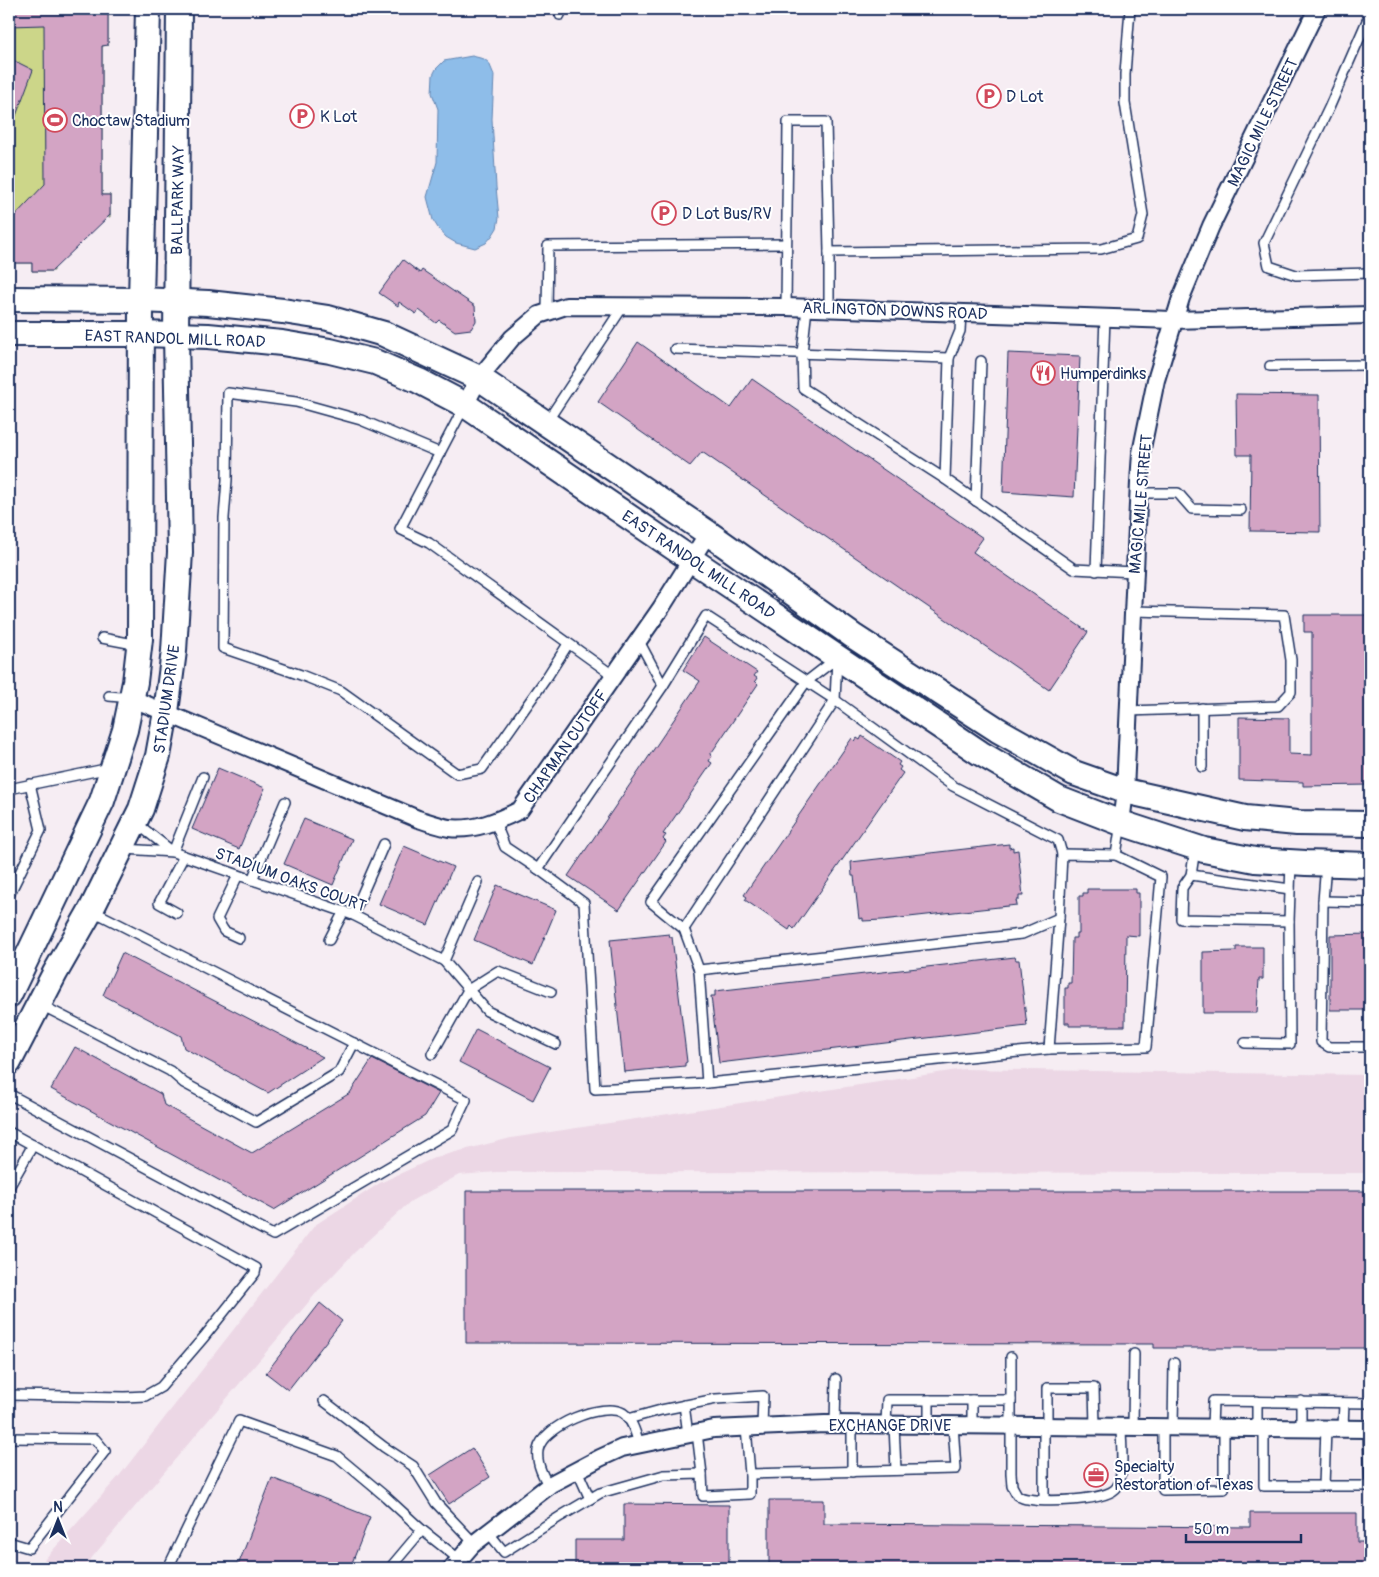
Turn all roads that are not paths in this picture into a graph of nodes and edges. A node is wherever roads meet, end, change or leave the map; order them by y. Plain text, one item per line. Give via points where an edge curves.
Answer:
1 (148, 9) edge
2 (179, 9) edge
3 (1130, 9) edge
4 (1317, 9) edge
5 (1370, 14) edge
6 (786, 244) junction
7 (829, 252) junction
8 (1370, 273) edge
9 (9, 299) edge
10 (141, 300) junction
11 (176, 301) junction
12 (624, 305) junction
13 (786, 307) junction
14 (807, 308) junction
15 (829, 308) junction
16 (547, 312) junction
17 (961, 313) junction
18 (1370, 315) edge
19 (1105, 317) junction
20 (1173, 320) junction
21 (9, 334) edge
22 (141, 334) junction
23 (176, 335) junction
24 (675, 349) dead end
25 (802, 354) junction
26 (950, 358) junction
27 (981, 361) dead end
28 (1370, 365) edge
29 (1270, 366) dead end
30 (480, 378) junction
31 (465, 405) junction
32 (546, 423) junction
33 (440, 453) junction
34 (944, 479) junction
35 (1138, 493) junction
36 (976, 501) junction
37 (1241, 510) dead end
38 (708, 534) junction
39 (692, 560) junction
40 (1096, 570) junction
41 (1134, 572) junction
42 (1132, 611) junction
43 (102, 638) dead end
44 (639, 641) junction
45 (568, 644) junction
46 (139, 645) junction
47 (845, 647) junction
48 (614, 676) junction
49 (806, 682) junction
50 (663, 686) junction
51 (120, 697) junction
52 (834, 700) junction
53 (1202, 708) junction
54 (1128, 711) junction
55 (166, 712) junction
56 (113, 767) junction
57 (1202, 768) dead end
58 (203, 777) dead end
59 (30, 784) junction
60 (9, 789) edge
61 (1125, 791) junction
62 (285, 802) dead end
63 (135, 821) junction
64 (495, 822) junction
65 (1121, 824) junction
66 (1370, 824) edge
67 (384, 844) dead end
68 (1196, 847) junction
69 (121, 849) junction
70 (173, 852) junction
71 (1062, 854) junction
72 (1116, 855) junction
73 (184, 856) junction
74 (1291, 862) junction
75 (1326, 864) junction
76 (1370, 865) edge
77 (538, 870) junction
78 (238, 875) junction
79 (1191, 875) junction
80 (252, 880) junction
81 (478, 882) dead end
82 (1290, 889) junction
83 (9, 895) edge
84 (1323, 901) junction
85 (1370, 902) edge
86 (90, 910) junction
87 (344, 911) junction
88 (177, 913) dead end
89 (353, 915) junction
90 (1059, 918) junction
91 (1289, 921) junction
92 (684, 928) junction
93 (238, 938) dead end
94 (329, 940) dead end
95 (444, 961) junction
96 (699, 970) junction
97 (468, 990) junction
98 (10, 992) edge
99 (551, 992) dead end
100 (39, 1004) junction
101 (354, 1043) junction
102 (1245, 1043) dead end
103 (556, 1044) dead end
104 (1370, 1047) edge
105 (1049, 1049) junction
106 (432, 1054) dead end
107 (9, 1062) edge
108 (707, 1083) junction
109 (9, 1094) edge
110 (9, 1132) edge
111 (33, 1145) junction
112 (9, 1187) edge
113 (1134, 1354) dead end
114 (1011, 1357) dead end
115 (1174, 1363) dead end
116 (836, 1379) dead end
117 (9, 1395) edge
118 (928, 1400) junction
119 (972, 1400) junction
120 (1011, 1400) junction
121 (324, 1401) dead end
122 (1256, 1401) junction
123 (1301, 1401) junction
124 (1344, 1403) junction
125 (1370, 1403) edge
126 (684, 1405) junction
127 (628, 1419) junction
128 (835, 1424) junction
129 (852, 1424) junction
130 (890, 1425) junction
131 (929, 1425) junction
132 (953, 1425) junction
133 (972, 1425) junction
134 (1010, 1426) junction
135 (1045, 1426) junction
136 (1095, 1426) junction
137 (1127, 1427) junction
138 (1168, 1427) junction
139 (1218, 1427) junction
140 (754, 1428) junction
141 (1260, 1428) junction
142 (1301, 1428) junction
143 (1326, 1428) junction
144 (1343, 1428) junction
145 (1369, 1429) edge
146 (693, 1433) junction
147 (9, 1438) edge
148 (639, 1444) junction
149 (577, 1470) junction
150 (896, 1470) junction
151 (852, 1472) junction
152 (702, 1474) junction
153 (750, 1474) junction
154 (549, 1486) junction
155 (1324, 1486) junction
156 (1370, 1486) edge
157 (590, 1499) junction
158 (1044, 1500) junction
159 (422, 1530) junction
160 (488, 1532) junction
161 (9, 1540) edge
162 (474, 1543) junction
163 (456, 1564) edge
164 (168, 1568) edge
165 (390, 1568) edge

1 - 10 main road, BALLPARK WAY
2 - 11 main road, BALLPARK WAY
3 - 7 lane via 1125,103 1143,215 1137,239 1101,249
4 - 20 street, MAGIC MILE STREET via 1211,226
5 - 8 lane via 1264,243 1269,266 1296,275
6 - 7 lane via 788,122 826,122
6 - 13 lane
6 - 16 lane via 548,246
7 - 15 lane
9 - 10 main road, EAST RANDOL MILL ROAD
10 - 11 main road, EAST RANDOL MILL ROAD
10 - 22 main road, STADIUM DRIVE
11 - 23 main road, STADIUM DRIVE
11 - 30 main road, EAST RANDOL MILL ROAD via 328,318 384,334
12 - 13 street, ARLINGTON DOWNS ROAD
12 - 16 street, ARLINGTON DOWNS ROAD via 566,306
12 - 32 lane
13 - 14 street, ARLINGTON DOWNS ROAD
14 - 15 street, ARLINGTON DOWNS ROAD
14 - 25 lane
15 - 17 street, ARLINGTON DOWNS ROAD
16 - 30 street, ARLINGTON DOWNS ROAD via 512,338
17 - 19 street, ARLINGTON DOWNS ROAD
17 - 26 lane via 960,331
18 - 20 street, ARLINGTON DOWNS ROAD
19 - 20 street, ARLINGTON DOWNS ROAD
19 - 40 lane
20 - 35 street, MAGIC MILE STREET via 1147,420
21 - 22 main road, EAST RANDOL MILL ROAD
22 - 23 main road, EAST RANDOL MILL ROAD
22 - 46 main road, STADIUM DRIVE
23 - 31 main road, EAST RANDOL MILL ROAD via 272,342 330,351 375,362
23 - 55 main road, STADIUM DRIVE via 180,552 174,651
24 - 25 lane
25 - 26 lane
25 - 34 lane via 803,388
26 - 34 lane
27 - 36 lane
28 - 29 lane
30 - 31 street, ARLINGTON DOWNS ROAD
30 - 32 main road, EAST RANDOL MILL ROAD
31 - 33 lane
31 - 39 main road, EAST RANDOL MILL ROAD
32 - 38 main road, EAST RANDOL MILL ROAD
33 - 45 lane via 400,529 429,543
33 - 45 lane via 361,420 296,402 228,393 223,648 341,691 457,774 482,769
34 - 36 lane
35 - 37 lane via 1178,493 1192,509
35 - 41 street, MAGIC MILE STREET
36 - 40 lane via 1074,569
38 - 39 street, CHAPMAN CUTOFF
38 - 47 main road, EAST RANDOL MILL ROAD
39 - 44 street, CHAPMAN CUTOFF
39 - 47 main road, EAST RANDOL MILL ROAD
40 - 41 lane
41 - 42 street, MAGIC MILE STREET
42 - 53 lane via 1284,614 1291,660 1291,692 1278,706
42 - 54 street, MAGIC MILE STREET
43 - 46 lane
44 - 48 street, CHAPMAN CUTOFF
44 - 50 lane
45 - 48 lane
46 - 51 main road, STADIUM DRIVE via 135,682
47 - 49 lane
47 - 52 lane
47 - 61 main road, EAST RANDOL MILL ROAD via 1074,772
47 - 65 main road, EAST RANDOL MILL ROAD via 984,755 1060,799
48 - 64 street, CHAPMAN CUTOFF via 520,810
49 - 50 lane via 706,616
49 - 52 lane
49 - 92 lane via 651,902
50 - 77 lane
51 - 55 street, CHAPMAN CUTOFF
51 - 56 main road, STADIUM DRIVE via 125,730
52 - 71 lane via 952,786 1058,840
52 - 92 lane
53 - 54 lane
53 - 57 lane
54 - 61 street, MAGIC MILE STREET
55 - 63 main road, STADIUM DRIVE via 158,756
55 - 64 street, CHAPMAN CUTOFF via 418,819 448,828
56 - 59 lane
56 - 98 main road, STADIUM DRIVE via 102,801
58 - 70 lane
59 - 60 lane
59 - 83 lane via 41,830
61 - 65 street, MAGIC MILE STREET
61 - 66 main road, EAST RANDOL MILL ROAD via 1245,818 1297,823
62 - 80 lane
63 - 69 main road, STADIUM DRIVE
63 - 70 lane, STADIUM OAKS COURT
64 - 77 lane via 504,847
65 - 68 main road, EAST RANDOL MILL ROAD
65 - 72 lane
67 - 89 lane
68 - 74 main road, EAST RANDOL MILL ROAD via 1255,860
68 - 79 lane
69 - 70 lane, STADIUM OAKS COURT
69 - 86 main road, STADIUM DRIVE
70 - 73 lane, STADIUM OAKS COURT
71 - 72 lane
71 - 90 lane
72 - 105 lane via 1162,877 1146,1047
73 - 78 lane, STADIUM OAKS COURT
73 - 88 lane via 160,903
74 - 75 main road, EAST RANDOL MILL ROAD
74 - 82 lane
75 - 76 main road, EAST RANDOL MILL ROAD
75 - 84 lane
77 - 108 lane via 584,904 595,1089
78 - 80 lane, STADIUM OAKS COURT
78 - 93 lane via 216,919 224,931
79 - 82 lane
79 - 91 lane via 1182,888 1181,919
80 - 87 lane, STADIUM OAKS COURT
81 - 95 lane
82 - 91 lane
84 - 85 lane
84 - 104 lane via 1321,1042 1329,1047
86 - 100 main road, STADIUM DRIVE
86 - 101 lane
87 - 89 lane, STADIUM OAKS COURT
87 - 94 lane
89 - 95 lane, STADIUM OAKS COURT
90 - 96 lane via 1022,934
90 - 105 lane
91 - 102 lane via 1290,1044
92 - 96 lane
95 - 97 lane, STADIUM OAKS COURT
96 - 108 lane
97 - 99 lane via 498,972
97 - 103 lane, STADIUM OAKS COURT via 487,1011
97 - 106 lane
98 - 100 main road
100 - 101 lane via 170,1071 184,1083 256,1122 339,1072
100 - 107 main road, STADIUM DRIVE
101 - 109 lane via 466,1100 452,1130 273,1235
105 - 108 lane
110 - 111 lane
111 - 112 lane
111 - 117 lane via 256,1268 255,1274 161,1387 145,1396
113 - 137 lane
114 - 120 lane
115 - 138 lane
116 - 128 lane
118 - 119 lane
118 - 130 lane via 887,1400
118 - 131 lane
119 - 120 lane
119 - 133 lane
120 - 134 lane
121 - 162 lane via 412,1466 436,1503
122 - 123 lane
122 - 139 lane via 1213,1401
122 - 141 lane
123 - 124 lane
123 - 142 lane
124 - 125 lane
124 - 144 lane
126 - 127 lane
126 - 140 lane via 716,1398 763,1396
126 - 146 lane
127 - 148 lane
127 - 154 lane via 612,1409 597,1410 553,1429 543,1437 538,1448 538,1461
128 - 129 street, EXCHANGE DRIVE
128 - 140 street, EXCHANGE DRIVE
129 - 130 street, EXCHANGE DRIVE
129 - 151 lane
130 - 131 street, EXCHANGE DRIVE
130 - 150 lane
131 - 132 street, EXCHANGE DRIVE
132 - 133 street, EXCHANGE DRIVE
132 - 150 lane via 956,1469
133 - 134 street, EXCHANGE DRIVE
134 - 135 street, EXCHANGE DRIVE
134 - 158 lane via 1012,1486 1017,1495
135 - 136 street, EXCHANGE DRIVE
135 - 136 lane via 1047,1388 1094,1388
135 - 158 lane
136 - 137 street, EXCHANGE DRIVE
137 - 138 street, EXCHANGE DRIVE
137 - 158 lane via 1121,1476 1116,1488 1107,1495 1090,1499
138 - 139 street, EXCHANGE DRIVE
138 - 139 lane via 1162,1490 1224,1489
139 - 141 street, EXCHANGE DRIVE
140 - 146 street, EXCHANGE DRIVE
140 - 153 lane
141 - 142 street, EXCHANGE DRIVE
141 - 155 lane via 1264,1486
142 - 143 street, EXCHANGE DRIVE
143 - 144 street, EXCHANGE DRIVE
143 - 155 lane
144 - 145 street, EXCHANGE DRIVE
145 - 156 lane
146 - 148 street, EXCHANGE DRIVE
146 - 152 lane
147 - 161 lane via 95,1439 106,1451 28,1548
148 - 149 street, EXCHANGE DRIVE via 622,1448
149 - 154 street, EXCHANGE DRIVE
149 - 157 lane
150 - 151 lane
151 - 153 lane
152 - 153 lane via 703,1496 750,1494
152 - 157 lane via 664,1476 600,1493
154 - 160 street, EXCHANGE DRIVE
155 - 156 lane
157 - 160 lane via 504,1552
159 - 163 lane
159 - 164 lane via 337,1456 239,1421
159 - 165 lane
160 - 162 street, EXCHANGE DRIVE
162 - 163 street, EXCHANGE DRIVE

